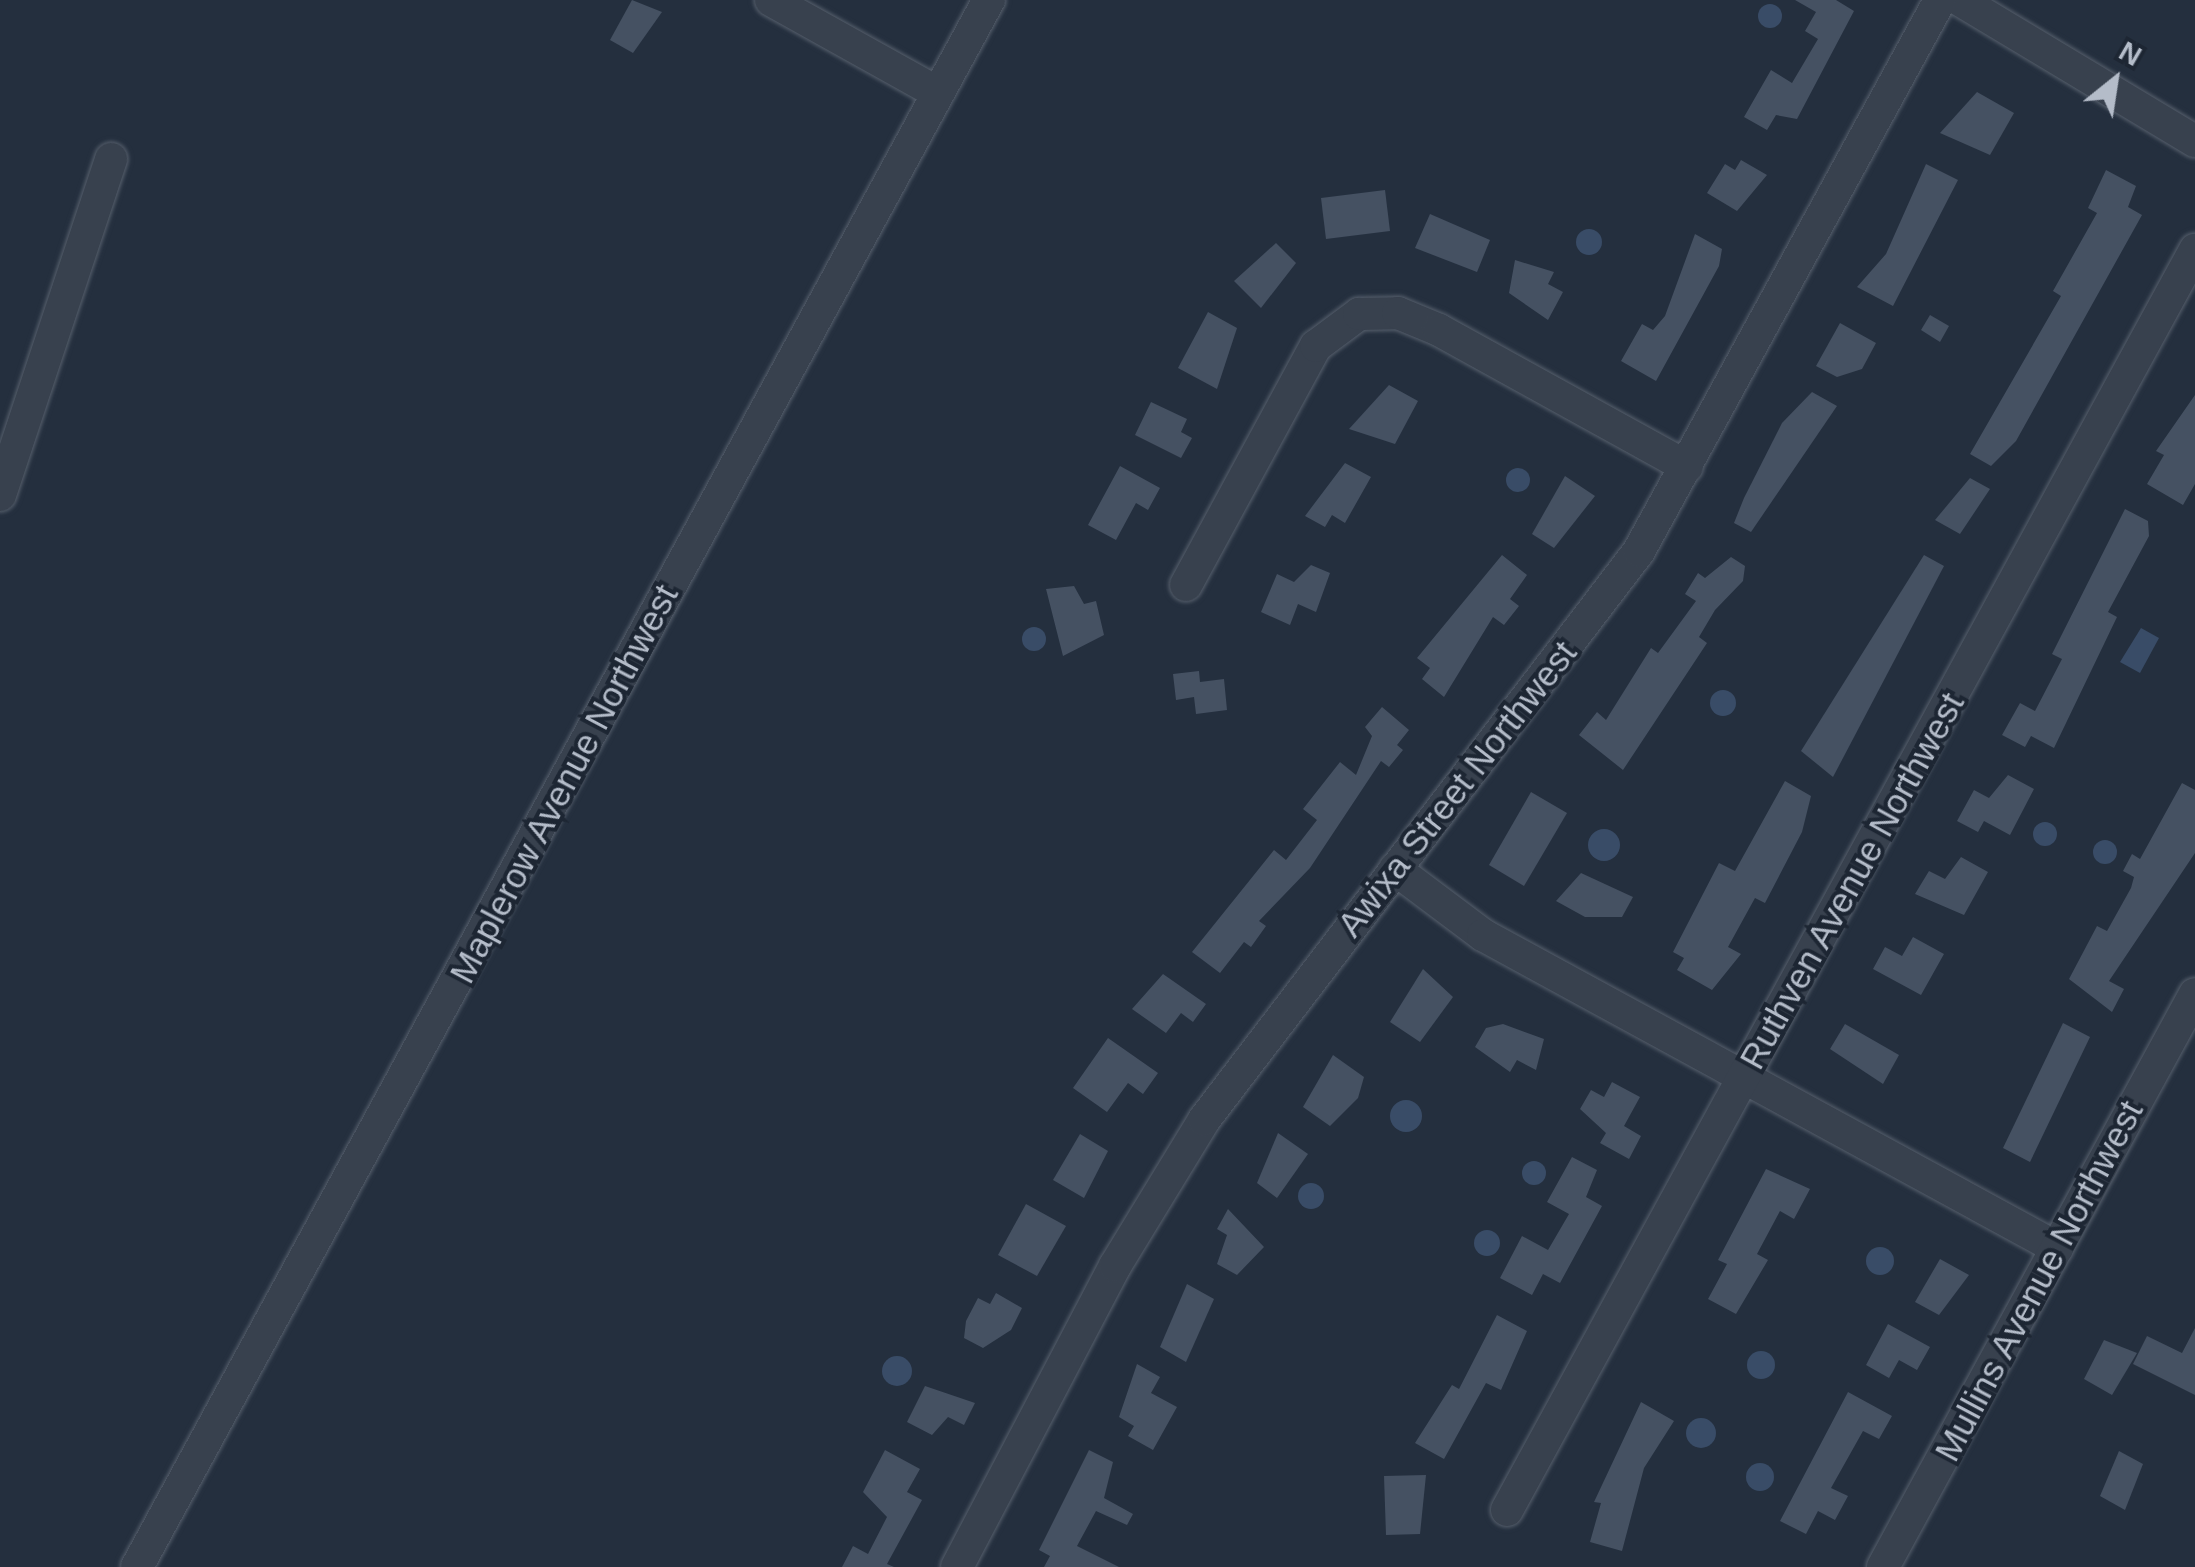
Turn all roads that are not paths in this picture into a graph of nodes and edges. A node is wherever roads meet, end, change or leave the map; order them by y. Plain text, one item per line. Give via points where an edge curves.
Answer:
1 (771, 0) edge
2 (989, 0) edge
3 (1940, 0) edge
4 (1960, 0) edge
5 (938, 94) junction
6 (2195, 142) edge
7 (111, 159) dead end
8 (2195, 250) edge
9 (1687, 467) junction
10 (0, 495) edge
11 (1186, 585) dead end
12 (1396, 869) junction
13 (2195, 994) edge
14 (1743, 1078) junction
15 (2057, 1248) junction
16 (1507, 1510) dead end
17 (137, 1567) edge
18 (958, 1567) edge
19 (1884, 1567) edge

1 - 5 street
2 - 5 street, Maplerow Avenue Northwest
3 - 9 street, Awixa Street Northwest
4 - 6 street
5 - 17 street, Maplerow Avenue Northwest
7 - 10 street
8 - 14 street, Ruthven Avenue Northwest
9 - 11 street via 1439,330 1398,313 1358,314 1316,346
9 - 12 street, Awixa Street Northwest via 1601,607
12 - 14 street via 1468,925
12 - 18 street, Awixa Street Northwest via 1250,1053 1167,1178
13 - 15 street, Mullins Avenue Northwest
14 - 15 street
14 - 16 street, Ruthven Avenue Northwest
15 - 19 street, Mullins Avenue Northwest

